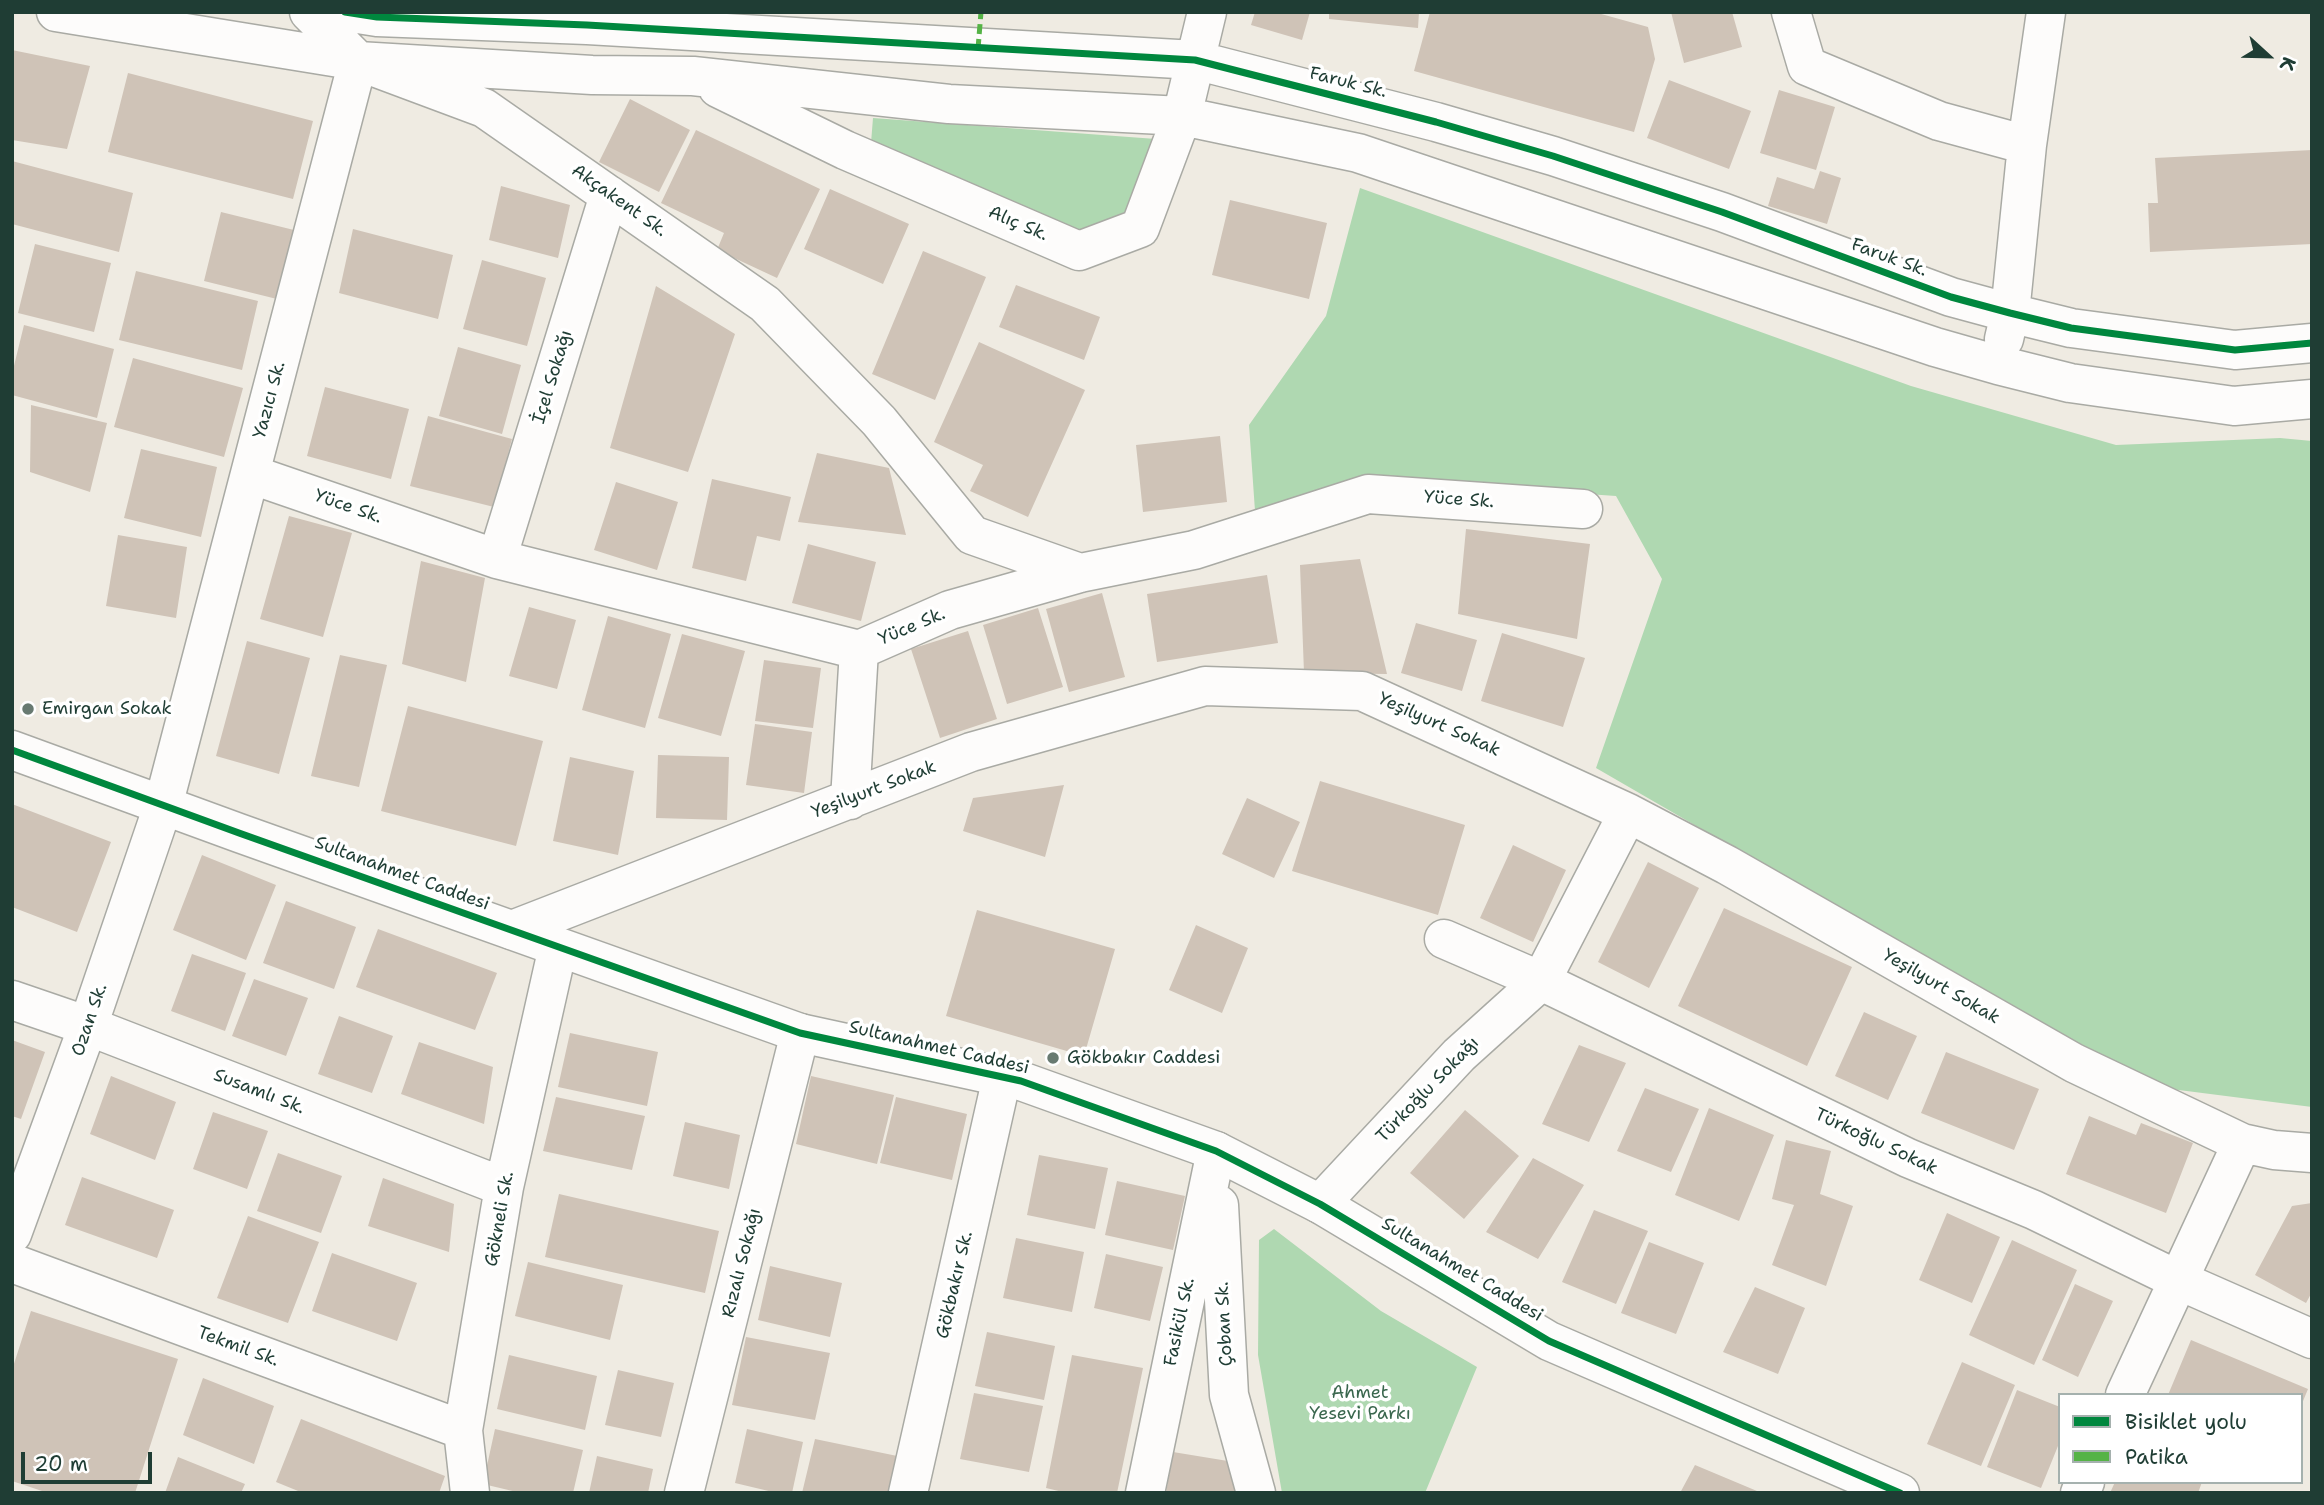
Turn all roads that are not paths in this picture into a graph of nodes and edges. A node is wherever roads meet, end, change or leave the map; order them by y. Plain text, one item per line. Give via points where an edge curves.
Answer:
1 (56, 12) edge
2 (309, 12) edge
3 (345, 12) edge
4 (1207, 12) edge
5 (1791, 12) edge
6 (2046, 12) edge
7 (1195, 60) junction
8 (358, 61) junction
9 (693, 76) junction
10 (1182, 116) junction
11 (2027, 145) junction
12 (609, 195) junction
13 (2010, 313) junction
14 (2312, 343) edge
15 (2235, 350) junction
16 (1998, 365) junction
17 (2312, 399) edge
18 (2234, 406) junction
19 (250, 474) junction
20 (1583, 509) dead end
21 (496, 559) junction
22 (1080, 573) junction
23 (859, 649) junction
24 (12, 750) edge
25 (850, 800) junction
26 (163, 806) junction
27 (1628, 813) junction
28 (512, 930) junction
29 (1444, 939) dead end
30 (558, 947) junction
31 (1541, 981) junction
32 (12, 1000) edge
33 (88, 1027) junction
34 (800, 1033) junction
35 (1002, 1077) junction
36 (2242, 1143) junction
37 (1216, 1151) junction
38 (2312, 1153) edge
39 (504, 1187) junction
40 (1320, 1204) junction
41 (12, 1234) edge
42 (12, 1263) edge
43 (2178, 1280) junction
44 (2312, 1339) edge
45 (2126, 1393) edge
46 (463, 1430) junction
47 (470, 1493) edge
48 (684, 1493) edge
49 (908, 1493) edge
50 (1144, 1493) edge
51 (1256, 1493) edge
52 (1900, 1493) edge

1 - 8 street, Akçakent Sk.
2 - 8 street
3 - 7 street, Faruk Sk.
4 - 7 street, Alıç Sk.
5 - 11 street via 1807,66 1939,121
6 - 11 street
7 - 10 street, Alıç Sk.
7 - 13 street, Faruk Sk. via 1553,156 1722,212 1951,298
8 - 9 street via 592,75
8 - 12 street, Akçakent Sk. via 484,108
8 - 19 street, Yazıcı Sk.
9 - 10 street via 949,104
9 - 10 street, Alıç Sk. via 845,150 1079,251 1140,228
10 - 16 street via 1358,153
11 - 13 street
12 - 21 street, İçel Sokağı
12 - 22 street, Akçakent Sk. via 765,304 879,421 972,536
13 - 15 street, Faruk Sk. via 2071,328
13 - 16 street
14 - 15 street, Faruk Sk.
15 - 18 street
16 - 18 street via 2070,383
17 - 18 street
19 - 21 street, Yüce Sk.
19 - 26 street, Yazıcı Sk.
20 - 22 street, Yüce Sk. via 1368,494 1194,550
21 - 23 street, Yüce Sk.
22 - 23 street, Yüce Sk. via 950,610
23 - 25 street
24 - 26 street, Sultanahmet Caddesi
25 - 27 street, Yeşilyurt Sokak via 971,752 1205,686 1362,691
25 - 28 street, Yeşilyurt Sokak
26 - 28 street, Sultanahmet Caddesi
26 - 33 street, Ozan Sk.
27 - 31 street
27 - 36 street, Yeşilyurt Sokak via 2074,1063
28 - 30 street, Sultanahmet Caddesi
29 - 31 street, Türkoğlu Sokak
30 - 34 street, Sultanahmet Caddesi
30 - 39 street, Gökneli Sk.
31 - 40 street, Türkoğlu Sokağı via 1459,1055
31 - 43 street, Türkoğlu Sokak via 1908,1158 2034,1210
32 - 33 street, Susamlı Sk.
33 - 39 street, Susamlı Sk.
33 - 41 street, Ozan Sk.
34 - 35 street, Sultanahmet Caddesi
34 - 48 street, Rızalı Sokağı
35 - 37 street, Sultanahmet Caddesi
35 - 49 street, Gökbakır Sk.
36 - 38 street, Yeşilyurt Sokak
36 - 43 street
37 - 40 street, Sultanahmet Caddesi
37 - 50 street, Fasikül Sk.
37 - 51 street, Çoban Sk. via 1229,1395
39 - 46 street, Gökneli Sk.
40 - 52 street, Sultanahmet Caddesi via 1549,1341
42 - 46 street, Tekmil Sk.
43 - 44 street, Türkoğlu Sokak
43 - 45 street
46 - 47 street, Gökneli Sk.

